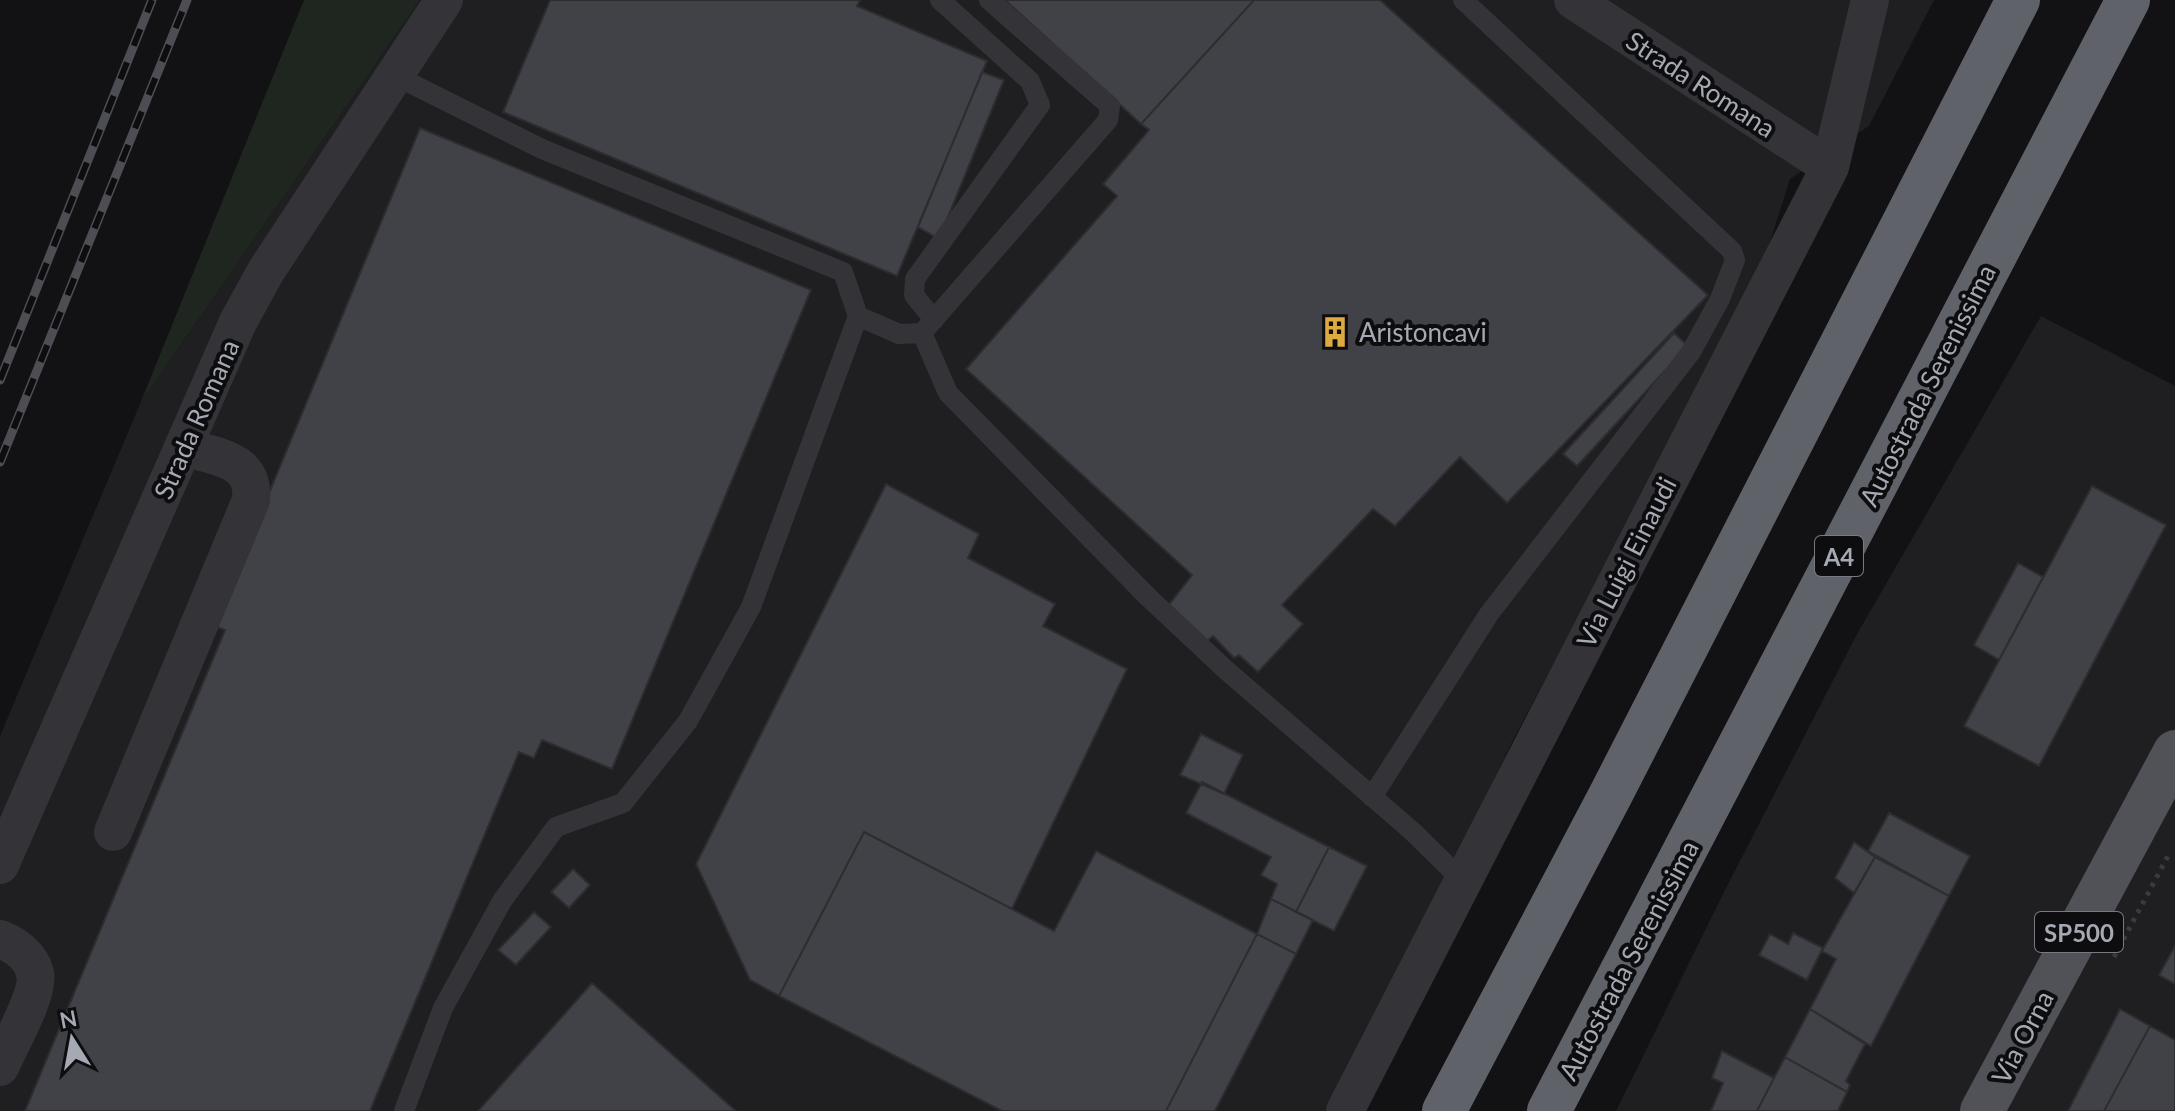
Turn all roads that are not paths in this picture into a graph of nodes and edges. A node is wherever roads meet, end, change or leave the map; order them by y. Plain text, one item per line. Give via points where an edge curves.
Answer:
1 (444, 0) edge
2 (940, 0) edge
3 (989, 0) edge
4 (1463, 0) edge
5 (1573, 0) edge
6 (1870, 0) edge
7 (2018, 0) edge
8 (2128, 0) edge
9 (394, 75) junction
10 (1830, 167) junction
11 (1729, 276) junction
12 (1763, 298) junction
13 (858, 316) junction
14 (928, 327) junction
15 (184, 447) junction
16 (2175, 752) edge
17 (1372, 797) junction
18 (113, 832) dead end
19 (0, 865) edge
20 (1462, 880) junction
21 (0, 939) edge
22 (0, 1067) edge
23 (404, 1111) edge
24 (1345, 1111) edge
25 (1444, 1111) edge
26 (1549, 1111) edge
27 (1982, 1111) edge

1 - 9 street, Strada Romana
2 - 14 lane via 1030,81 1040,105 915,279 914,295
3 - 14 lane via 1110,106 1108,120
4 - 11 lane via 1732,251 1735,260
5 - 10 street, Strada Romana
6 - 10 street, Via Luigi Einaudi
7 - 25 highway
8 - 26 highway, Autostrada Serenissima / A4
9 - 13 lane via 542,149 843,272
9 - 15 street, Strada Romana via 266,271
10 - 12 street, Via Luigi Einaudi
11 - 12 lane
11 - 17 lane via 1691,352 1489,614
12 - 20 street, Via Luigi Einaudi
13 - 14 lane via 899,334
13 - 23 lane via 751,607 688,721 623,803 556,827 502,901 443,1008
14 - 17 lane via 948,393 1147,596
15 - 18 street via 239,465 248,475 251,500
15 - 19 street, Strada Romana
16 - 27 main road, Via Orna / SP500
17 - 20 lane
20 - 24 street, Via Luigi Einaudi
21 - 22 street via 27,957 35,974 34,989

